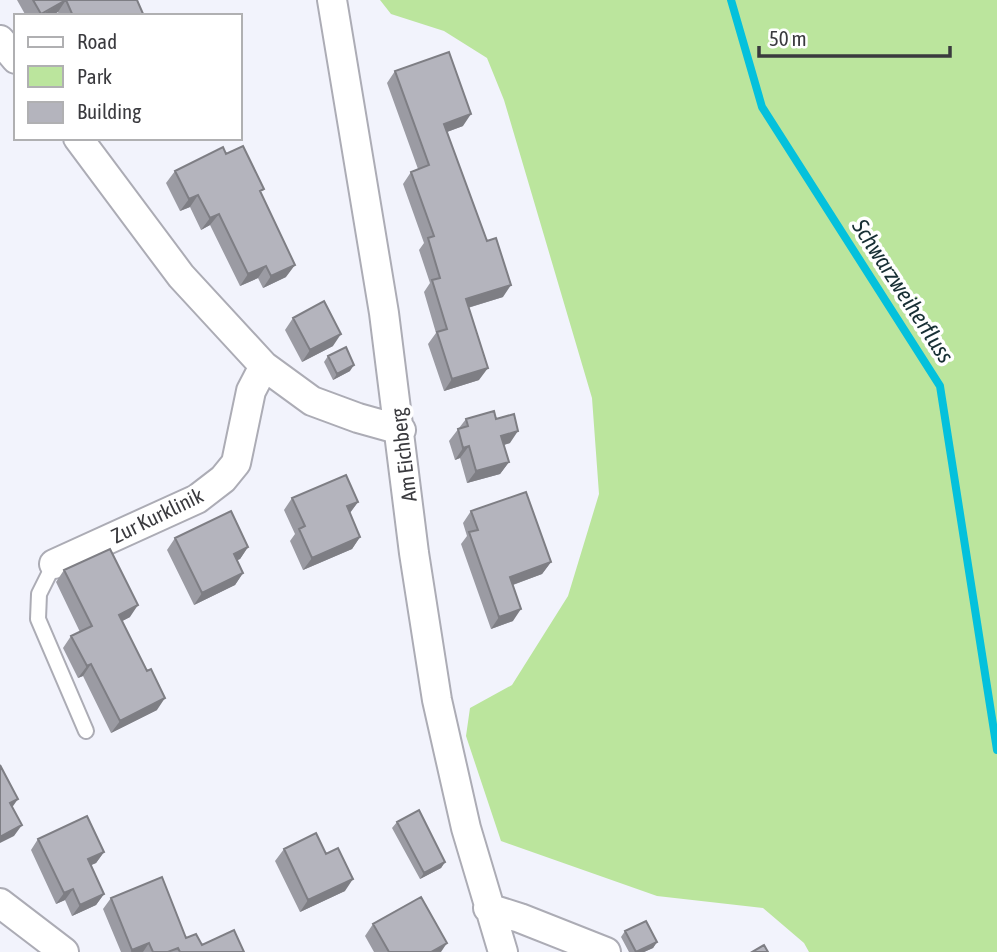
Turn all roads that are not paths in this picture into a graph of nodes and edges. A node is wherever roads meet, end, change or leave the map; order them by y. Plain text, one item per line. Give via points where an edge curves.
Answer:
1 (332, 0) edge
2 (0, 40) edge
3 (14, 58) edge
4 (79, 140) edge
5 (264, 366) junction
6 (401, 430) junction
7 (54, 564) joint
8 (86, 731) dead end
9 (0, 903) edge
10 (488, 908) junction
11 (64, 952) edge
12 (503, 952) edge
13 (606, 952) edge

1 - 6 street, Am Eichberg
2 - 3 street
4 - 5 street via 181,276
5 - 6 street via 312,401
5 - 7 street, Zur Kurklinik via 251,391 236,463 223,479 197,499
6 - 10 street, Am Eichberg via 436,701
7 - 8 lane via 39,594 38,619
9 - 11 street
10 - 12 street, Am Eichberg
10 - 13 street

